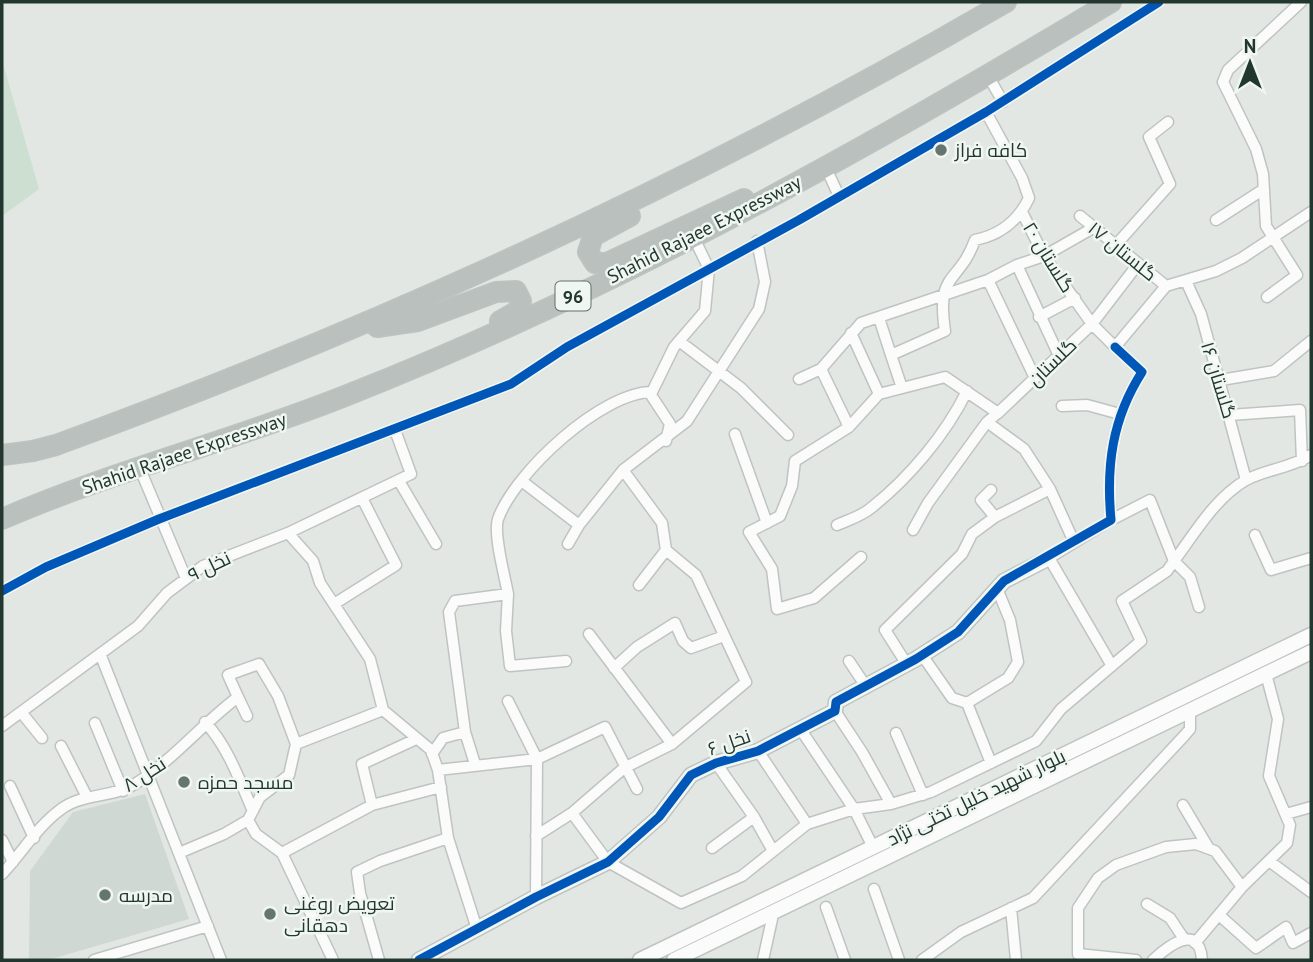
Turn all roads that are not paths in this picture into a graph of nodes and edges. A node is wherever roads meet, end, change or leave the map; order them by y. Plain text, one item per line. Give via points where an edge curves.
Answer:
1 (1006, 2) edge
2 (1111, 2) edge
3 (1159, 2) edge
4 (1301, 2) edge
5 (987, 74) junction
6 (1003, 102) junction
7 (986, 112) junction
8 (1168, 122) dead end
9 (825, 166) junction
10 (663, 186) junction
11 (783, 189) junction
12 (1264, 189) junction
13 (839, 196) junction
14 (1022, 212) junction
15 (1311, 212) edge
16 (1080, 216) dead end
17 (1216, 220) dead end
18 (1093, 228) junction
19 (694, 238) junction
20 (1272, 240) junction
21 (757, 241) junction
22 (1115, 246) junction
23 (1044, 256) junction
24 (1138, 264) junction
25 (1017, 265) junction
26 (709, 270) junction
27 (988, 280) junction
28 (1186, 281) junction
29 (1166, 286) junction
30 (941, 296) junction
31 (1267, 297) dead end
32 (1075, 298) junction
33 (1039, 317) junction
34 (879, 318) junction
35 (1092, 324) junction
36 (348, 331) junction
37 (850, 333) junction
38 (679, 341) junction
39 (1311, 341) edge
40 (1115, 347) junction
41 (449, 353) junction
42 (891, 355) junction
43 (1060, 358) junction
44 (821, 369) junction
45 (719, 371) junction
46 (1035, 378) junction
47 (799, 379) dead end
48 (1221, 380) junction
49 (902, 388) junction
50 (967, 391) junction
51 (649, 392) junction
52 (879, 394) junction
53 (1062, 406) dead end
54 (998, 413) junction
55 (1119, 414) junction
56 (1230, 415) junction
57 (988, 422) junction
58 (849, 426) junction
59 (395, 430) junction
60 (735, 434) dead end
61 (788, 435) dead end
62 (666, 440) junction
63 (2, 455) edge
64 (1306, 458) edge
65 (140, 469) junction
66 (624, 470) junction
67 (1246, 480) junction
68 (399, 481) junction
69 (523, 482) junction
70 (1050, 489) junction
71 (990, 490) dead end
72 (363, 500) junction
73 (995, 517) junction
74 (2, 519) edge
75 (159, 519) junction
76 (1111, 520) junction
77 (767, 523) junction
78 (579, 525) junction
79 (837, 525) dead end
80 (913, 530) dead end
81 (288, 533) junction
82 (1255, 535) dead end
83 (1074, 542) junction
84 (436, 544) dead end
85 (568, 544) dead end
86 (666, 550) junction
87 (861, 557) dead end
88 (1049, 558) junction
89 (1311, 558) edge
90 (1174, 561) junction
91 (186, 576) junction
92 (639, 585) dead end
93 (2, 591) edge
94 (998, 591) junction
95 (508, 594) junction
96 (334, 604) junction
97 (1199, 607) dead end
98 (589, 634) dead end
99 (1311, 635) edge
100 (724, 636) junction
101 (1311, 652) edge
102 (922, 655) junction
103 (101, 656) junction
104 (566, 661) dead end
105 (849, 661) dead end
106 (906, 663) junction
107 (1112, 666) junction
108 (614, 668) junction
109 (1266, 674) junction
110 (865, 685) junction
111 (238, 697) junction
112 (508, 701) dead end
113 (967, 703) junction
114 (383, 710) junction
115 (1190, 710) junction
116 (835, 711) junction
117 (21, 712) junction
118 (247, 716) dead end
119 (205, 722) junction
120 (95, 723) dead end
121 (2, 726) edge
122 (802, 730) junction
123 (465, 733) junction
124 (896, 733) dead end
125 (42, 738) dead end
126 (414, 740) junction
127 (296, 744) junction
128 (672, 744) junction
129 (61, 746) dead end
130 (758, 751) junction
131 (432, 754) junction
132 (537, 759) junction
133 (716, 763) junction
134 (991, 763) junction
135 (475, 764) junction
136 (624, 768) junction
137 (438, 770) junction
138 (148, 774) junction
139 (10, 786) dead end
140 (441, 787) junction
141 (637, 789) dead end
142 (122, 791) junction
143 (923, 795) junction
144 (87, 797) junction
145 (891, 804) junction
146 (372, 805) junction
147 (1183, 805) dead end
148 (1311, 807) edge
149 (855, 809) junction
150 (572, 813) junction
151 (1286, 814) junction
152 (250, 815) junction
153 (754, 817) junction
154 (807, 824) junction
155 (536, 836) junction
156 (34, 838) junction
157 (448, 838) junction
158 (2, 840) edge
159 (873, 847) junction
160 (1208, 847) junction
161 (712, 848) dead end
162 (773, 851) junction
163 (179, 853) junction
164 (282, 853) junction
165 (1269, 860) junction
166 (13, 862) junction
167 (608, 862) junction
168 (2, 874) edge
169 (1242, 887) junction
170 (874, 889) dead end
171 (1311, 892) edge
172 (536, 897) junction
173 (1147, 904) dead end
174 (826, 907) dead end
175 (1011, 908) junction
176 (774, 910) junction
177 (1219, 915) junction
178 (208, 926) junction
179 (477, 929) junction
180 (1311, 933) edge
181 (1189, 941) junction
182 (115, 957) edge
183 (1076, 957) edge
184 (94, 960) edge
185 (221, 960) edge
186 (333, 960) edge
187 (379, 960) edge
188 (419, 960) edge
189 (640, 960) edge
190 (674, 960) edge
191 (763, 960) edge
192 (845, 960) edge
193 (899, 960) edge
194 (922, 960) edge
195 (1016, 960) edge
196 (1136, 960) edge
197 (1153, 960) edge
198 (1202, 960) edge

1 - 10 highway
2 - 5 highway, Shahid Rajaee Expressway / 96
3 - 6 street
4 - 12 street via 1228,70 1223,82 1256,149
5 - 6 street
5 - 9 highway, Shahid Rajaee Expressway / 96
6 - 7 street
7 - 13 street
7 - 14 street, گلستان ۲۰ via 1022,178 1028,198
8 - 22 street via 1149,137 1170,184
9 - 11 highway, Shahid Rajaee Expressway / 96
9 - 13 street
10 - 11 highway via 648,207 593,236 587,252 592,260 607,263 739,200
10 - 36 highway
11 - 19 highway, Shahid Rajaee Expressway / 96
12 - 17 street
12 - 20 street via 1263,213
13 - 21 street
14 - 23 street, گلستان ۲۰
14 - 30 street via 993,236 975,240 969,258 949,278
15 - 20 street
16 - 18 street, گلستان ۱۷
18 - 22 street, گلستان ۱۷
18 - 23 street
19 - 26 street
19 - 41 highway, Shahid Rajaee Expressway / 96
20 - 28 street via 1216,271
20 - 31 street via 1297,275
21 - 26 street
21 - 45 street via 765,282 759,309
22 - 24 street, گلستان ۱۷
23 - 25 street
23 - 32 street, گلستان ۲۰
24 - 29 street, گلستان ۱۷
24 - 35 street
25 - 27 street
25 - 33 street
26 - 38 street via 705,311
26 - 59 street via 567,347 511,384
27 - 30 street
27 - 46 street
28 - 29 street
28 - 48 street, گلستان ۱۶
29 - 40 street
30 - 34 street
30 - 42 street via 945,331
32 - 33 street
32 - 35 street, گلستان ۲۰
33 - 43 street
34 - 37 street via 861,323
34 - 42 street
35 - 40 street, گلستان
35 - 43 street, گلستان
36 - 41 highway via 418,321 496,292 516,291 519,311
36 - 63 highway via 67,440 33,452
37 - 44 street
37 - 52 street
38 - 45 street
38 - 51 street
39 - 48 street via 1274,371
40 - 55 street via 1142,372
41 - 65 highway, Shahid Rajaee Expressway / 96 via 349,395
42 - 49 street
43 - 46 street, گلستان
44 - 47 street
44 - 58 street
45 - 61 street
45 - 62 street via 687,421
46 - 54 street, گلستان
48 - 56 street, گلستان ۱۶
49 - 50 street via 945,377
49 - 52 street
50 - 54 street
50 - 79 street via 954,418 899,482 869,510
51 - 62 street via 670,424
51 - 69 street via 638,392 566,432
52 - 58 street
53 - 55 street via 1087,405
54 - 57 street, گلستان
55 - 76 street via 1110,452
56 - 64 street via 1300,410
56 - 67 street, گلستان ۱۶
57 - 70 street via 1024,449
57 - 80 street, گلستان
58 - 77 street via 795,461 792,486 780,516
59 - 68 street, نخل ۹ via 411,474
59 - 75 street
60 - 77 street
62 - 66 street
64 - 67 street
65 - 74 highway, Shahid Rajaee Expressway / 96
65 - 75 street
66 - 78 street
66 - 86 street via 662,523
67 - 90 street via 1214,507
68 - 72 street, نخل ۹
68 - 84 street
69 - 78 street
69 - 95 street via 498,520
70 - 73 street
70 - 83 street
71 - 73 street via 981,500
72 - 81 street, نخل ۹
72 - 96 street via 396,565
73 - 106 street via 972,534 962,554 885,630
75 - 91 street
75 - 93 street
76 - 83 street
76 - 90 street via 1150,500
77 - 87 street via 749,532 772,569 777,609 814,598
78 - 85 street
81 - 91 street, نخل ۹
81 - 96 street via 313,561
82 - 89 street via 1271,569
83 - 88 street
86 - 92 street
86 - 100 street via 696,575
88 - 94 street, نخل ۶ via 1003,581
88 - 107 street
90 - 97 street via 1190,578
90 - 107 street via 1167,571 1122,601 1141,641
91 - 103 street, نخل ۹ via 138,626
94 - 102 street, نخل ۶ via 958,632
94 - 113 street via 1010,620 1018,662 1008,678
95 - 104 street via 510,666
95 - 123 street via 464,598 455,601 449,612
96 - 114 street via 370,659
98 - 108 street
99 - 159 street, بلوار شهید خلیل تختی نژاد
100 - 108 street via 691,648 675,623
100 - 128 street via 746,682
101 - 109 street, بلوار شهید خلیل تختی نژاد
102 - 106 street, نخل ۶
102 - 113 street via 952,698
103 - 117 street, نخل ۹
103 - 138 street
105 - 110 street
106 - 110 street, نخل ۶
107 - 134 street via 1061,709 1036,741
108 - 128 street
109 - 115 street, بلوار شهید خلیل تختی نژاد
109 - 151 street via 1278,719 1269,776
110 - 116 street, نخل ۶ via 836,702
111 - 118 street
111 - 119 street, نخل ۸
111 - 127 street via 228,674 259,664 278,696
112 - 132 street
113 - 134 street
114 - 126 street
114 - 127 street
115 - 175 street via 1190,729 1184,736 1032,898
115 - 176 street, بلوار شهید خلیل تختی نژاد
116 - 122 street, نخل ۶
116 - 145 street
117 - 121 street, نخل ۹
117 - 125 street
119 - 138 street, نخل ۸
119 - 152 street via 233,763
120 - 142 street
122 - 130 street, نخل ۶
122 - 149 street
123 - 131 street via 443,738
123 - 135 street
124 - 143 street
126 - 131 street
126 - 146 street via 362,764
127 - 152 street via 289,775 260,797
128 - 136 street
129 - 144 street
130 - 133 street, نخل ۶
130 - 154 street
131 - 137 street
132 - 135 street
132 - 136 street via 605,727
132 - 155 street
133 - 153 street
133 - 167 street, نخل ۶ via 691,775 659,817
134 - 143 street
135 - 137 street
136 - 141 street
136 - 150 street
137 - 140 street
138 - 142 street, نخل ۸
138 - 163 street
139 - 156 street
140 - 146 street
140 - 157 street
142 - 144 street, نخل ۸
143 - 145 street
144 - 156 street, نخل ۸ via 60,809
145 - 149 street
146 - 164 street
147 - 160 street
148 - 151 street
149 - 154 street
149 - 159 street
150 - 155 street
150 - 167 street
151 - 165 street via 1290,825 1287,843
152 - 163 street via 225,834
152 - 164 street via 256,834
153 - 161 street
153 - 162 street
154 - 162 street
155 - 172 street
156 - 166 street, نخل ۸
157 - 179 street
157 - 187 street via 357,872
158 - 166 street
159 - 189 street, بلوار شهید خلیل تختی نژاد
160 - 169 street
160 - 183 street via 1167,848 1116,865 1098,877 1078,908
162 - 167 street via 742,876 681,903
163 - 178 street
164 - 186 street
165 - 169 street
165 - 171 street
166 - 168 street, نخل ۸
167 - 172 street, نخل ۶
169 - 177 street
170 - 193 street
172 - 179 street, نخل ۶
173 - 181 street via 1170,918
174 - 192 street
175 - 194 street via 961,932
175 - 195 street
176 - 190 street, بلوار شهید خلیل تختی نژاد
176 - 191 street
177 - 180 street via 1256,948 1286,927 1293,943
177 - 181 street
178 - 182 street
178 - 185 street
179 - 188 street, نخل ۶
181 - 197 street via 1172,942
181 - 198 street via 1201,952
182 - 184 street
183 - 196 street

